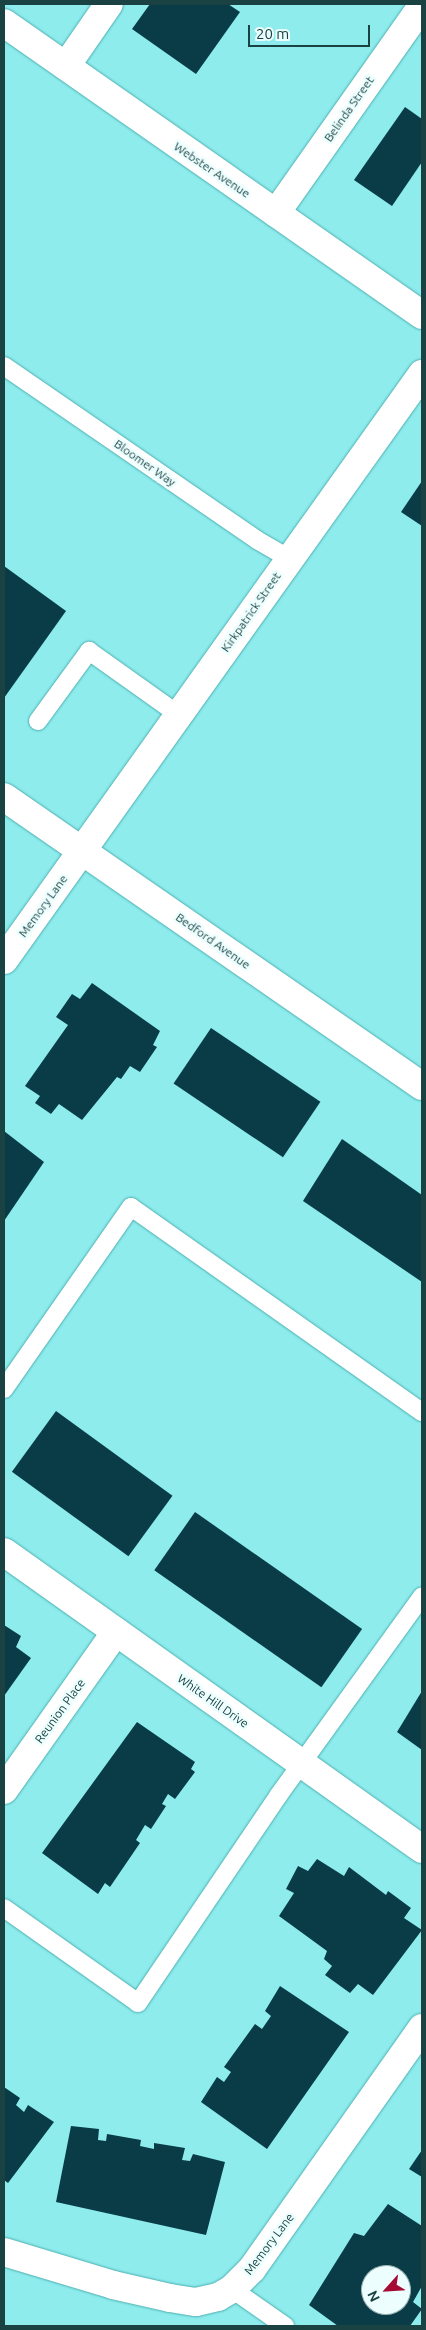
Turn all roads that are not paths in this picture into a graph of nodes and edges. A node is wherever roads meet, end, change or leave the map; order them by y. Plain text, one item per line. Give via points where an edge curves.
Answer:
1 (109, 4) edge
2 (422, 6) edge
3 (4, 23) edge
4 (66, 66) junction
5 (276, 213) junction
6 (422, 315) edge
7 (4, 366) edge
8 (422, 374) edge
9 (288, 558) junction
10 (179, 715) junction
11 (38, 721) dead end
12 (4, 796) edge
13 (82, 852) junction
14 (4, 960) edge
15 (422, 1086) edge
16 (4, 1389) edge
17 (422, 1412) edge
18 (4, 1552) edge
19 (422, 1596) edge
20 (116, 1632) junction
21 (304, 1765) junction
22 (4, 1790) edge
23 (422, 1849) edge
24 (4, 1908) edge
25 (422, 2028) edge
26 (4, 2252) edge
27 (232, 2289) junction
28 (285, 2326) edge

1 - 4 street
2 - 5 street, Belinda Street
3 - 4 street, Webster Avenue
4 - 5 street, Webster Avenue
5 - 6 street, Webster Avenue
7 - 9 lane, Bloomer Way
8 - 9 street, Kirkpatrick Street
9 - 10 street, Kirkpatrick Street
10 - 11 lane via 89,651
10 - 13 street, Kirkpatrick Street
12 - 13 street, Bedford Avenue
13 - 14 street, Memory Lane
13 - 15 street, Bedford Avenue
16 - 17 lane via 132,1206
18 - 20 street, White Hill Drive
19 - 21 lane
20 - 21 street, White Hill Drive
20 - 22 street, Reunion Place
21 - 23 street, White Hill Drive
21 - 24 lane via 278,1796 138,2003
25 - 27 street, Memory Lane via 252,2270
26 - 27 street, Memory Lane via 113,2285 170,2298 196,2302
27 - 28 lane

